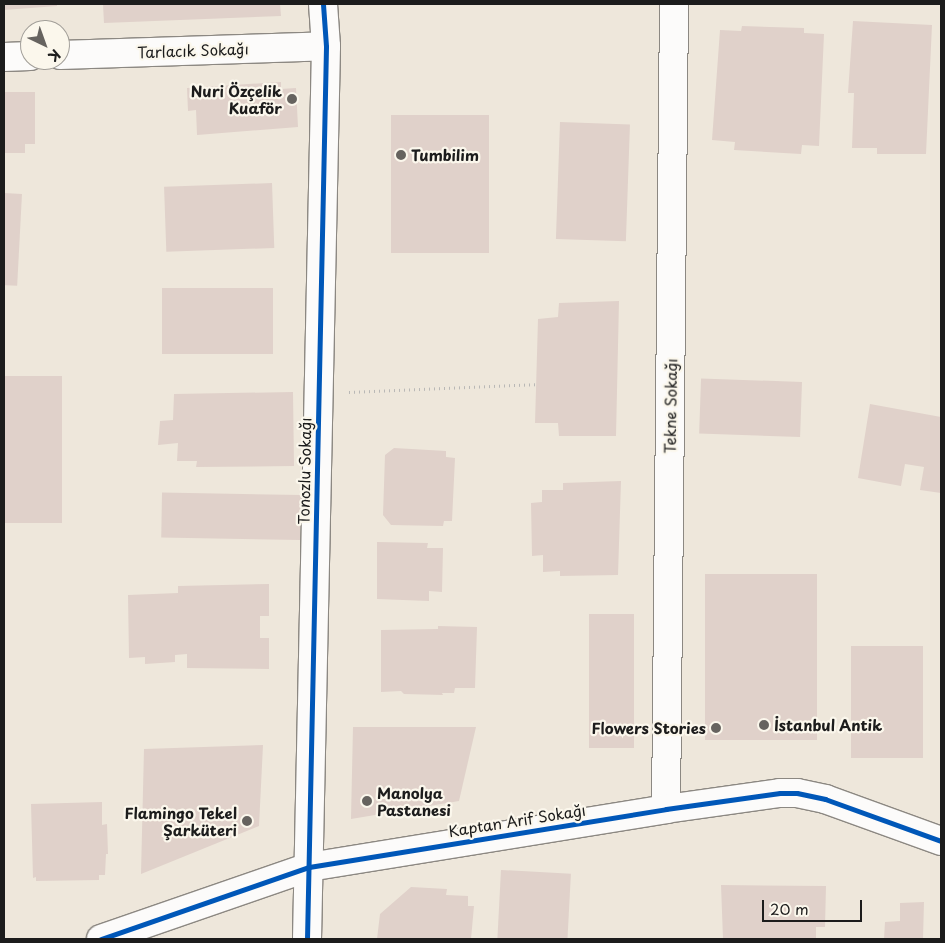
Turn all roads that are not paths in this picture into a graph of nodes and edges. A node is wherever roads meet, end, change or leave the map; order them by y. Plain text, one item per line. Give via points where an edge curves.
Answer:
1 (323, 4) edge
2 (674, 4) edge
3 (326, 46) junction
4 (70, 55) edge
5 (20, 56) edge
6 (4, 57) edge
7 (666, 809) junction
8 (941, 841) edge
9 (309, 867) junction
10 (101, 939) edge
11 (307, 939) edge

1 - 3 street, Tonozlu Sokağı
2 - 7 street, Tekne Sokağı
3 - 4 street, Tarlacık Sokağı
3 - 9 street, Tonozlu Sokağı
5 - 6 street
7 - 8 street, Kaptan Arif Sokağı via 797,793 841,805
7 - 9 street, Kaptan Arif Sokağı
9 - 10 street, Kaptan Arif Sokağı
9 - 11 street, Tonozlu Sokağı

